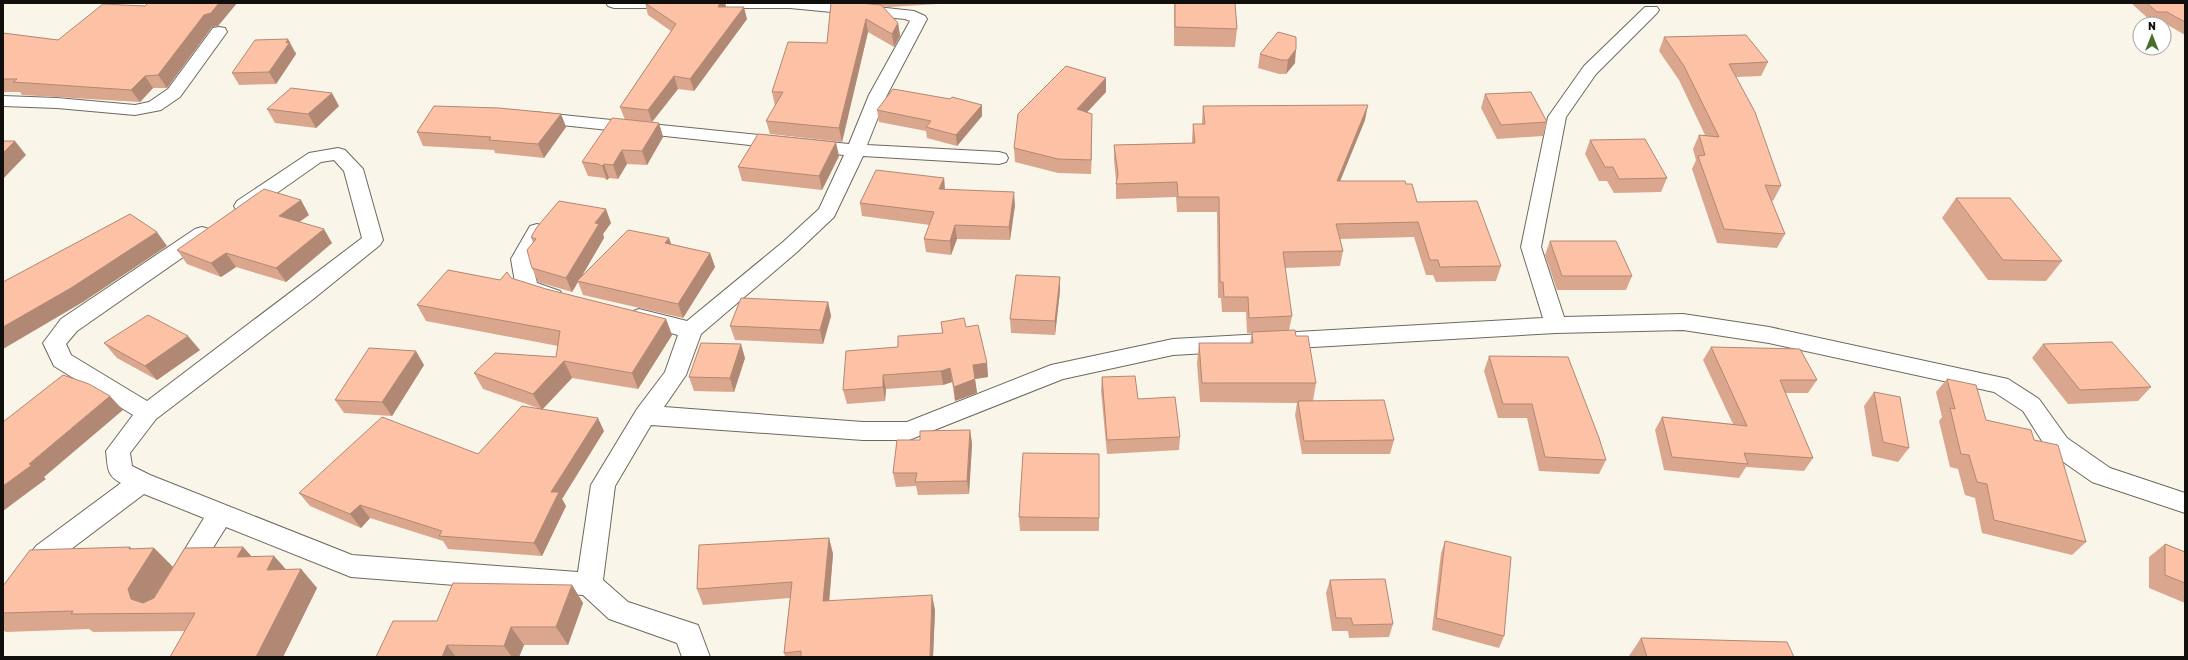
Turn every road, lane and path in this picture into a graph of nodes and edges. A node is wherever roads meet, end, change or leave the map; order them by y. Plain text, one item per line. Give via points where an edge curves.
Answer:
1 (614, 3) edge
2 (787, 3) edge
3 (1651, 10) dead end
4 (219, 32) dead end
5 (3, 101) edge
6 (57, 103) junction
7 (3, 110) edge
8 (519, 115) edge
9 (856, 150) junction
10 (999, 158) dead end
11 (537, 231) edge
12 (570, 300) edge
13 (623, 313) edge
14 (1556, 324) junction
15 (691, 330) junction
16 (148, 413) junction
17 (645, 415) junction
18 (140, 482) junction
19 (2185, 503) edge
20 (221, 514) junction
21 (589, 584) junction
22 (170, 595) edge
23 (3, 612) edge
24 (696, 657) edge

1 - 2 street
2 - 9 street via 908,14 919,19 878,95
3 - 14 street via 1590,70 1557,117 1531,247
4 - 6 street via 174,94 155,106 135,110
5 - 6 street
6 - 7 street
8 - 9 street
9 - 10 street
9 - 15 street via 827,212 790,247
11 - 12 street via 521,259 527,288
13 - 15 street
14 - 17 street via 1173,347 1059,371 909,431 863,431
14 - 19 street via 1683,322 1769,335 2000,385 2031,405 2058,445 2101,475
15 - 17 street via 674,375
16 - 16 street via 373,240 352,169 338,154 316,157 69,324 54,343 62,360
16 - 18 street via 118,451 121,471
17 - 21 street via 603,485
18 - 20 street
18 - 23 street via 45,554
20 - 21 street via 351,566
20 - 22 street
21 - 24 street via 619,611 688,634

